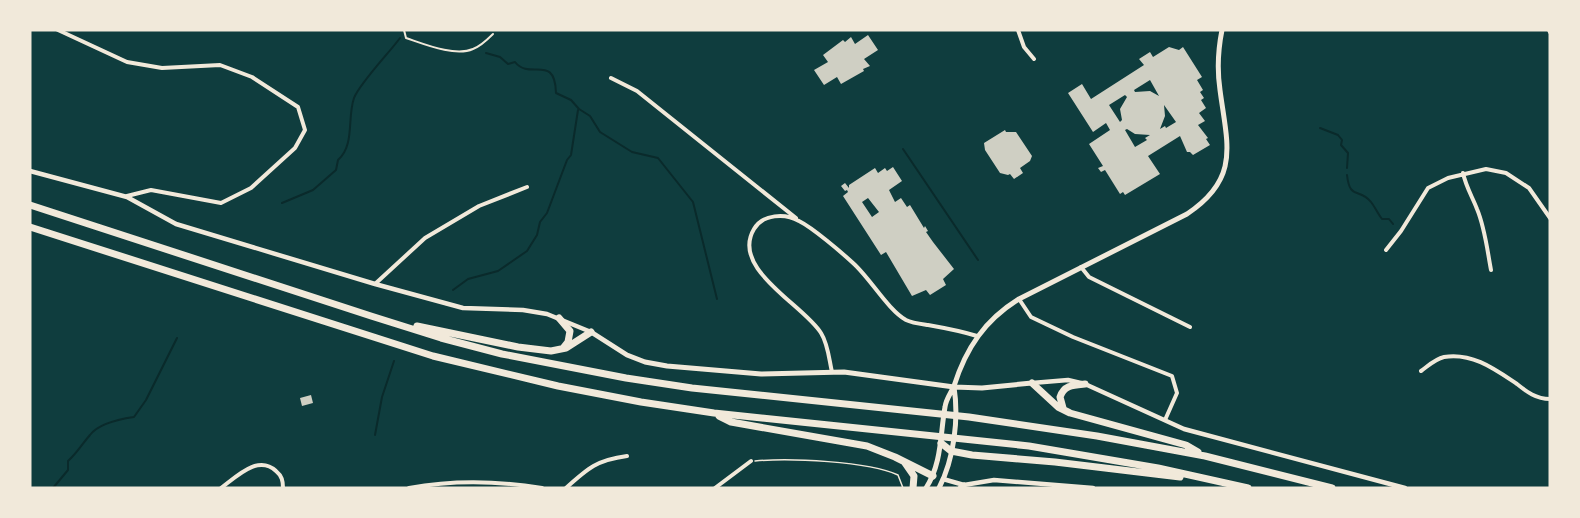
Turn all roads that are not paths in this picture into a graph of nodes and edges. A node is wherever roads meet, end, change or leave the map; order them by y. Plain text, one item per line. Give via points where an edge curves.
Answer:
1 (58, 30) edge
2 (404, 30) edge
3 (1018, 30) edge
4 (1222, 30) edge
5 (493, 34) dead end
6 (1034, 59) dead end
7 (611, 78) dead end
8 (30, 171) edge
9 (1463, 173) junction
10 (527, 187) dead end
11 (127, 197) junction
12 (30, 205) edge
13 (1550, 218) edge
14 (799, 221) junction
15 (30, 227) edge
16 (1386, 250) dead end
17 (1081, 267) junction
18 (1491, 270) dead end
19 (375, 284) junction
20 (1019, 299) junction
21 (371, 316) junction
22 (559, 318) junction
23 (1190, 327) dead end
24 (591, 332) junction
25 (977, 336) junction
26 (559, 350) junction
27 (1421, 371) dead end
28 (832, 372) junction
29 (1032, 383) junction
30 (1084, 384) junction
31 (954, 387) junction
32 (1550, 399) edge
33 (714, 413) junction
34 (1070, 413) junction
35 (1165, 420) junction
36 (941, 443) junction
37 (952, 447) junction
38 (627, 456) dead end
39 (1205, 456) junction
40 (895, 457) junction
41 (751, 461) road end
42 (933, 476) junction
43 (943, 479) junction
44 (1224, 482) junction
45 (962, 486) edge
46 (977, 486) edge
47 (1064, 487) edge
48 (221, 488) edge
49 (283, 488) edge
50 (409, 488) edge
51 (542, 488) edge
52 (566, 488) edge
53 (715, 488) edge
54 (913, 488) edge
55 (926, 488) edge
56 (939, 488) edge
57 (1093, 488) edge
58 (1248, 488) edge
59 (1332, 488) edge
60 (1404, 488) edge

1 - 11 street via 127,62 162,68 220,65 252,77 298,107 305,130 295,148 251,188 221,203 151,190
2 - 5 lane via 406,38 443,50 471,50
3 - 6 street
4 - 17 main road via 1218,78 1228,143 1225,168 1214,190 1187,214
7 - 14 street via 638,91
8 - 11 street
9 - 13 street via 1486,169 1506,173 1529,188
9 - 16 street via 1428,188
9 - 18 street via 1484,230
10 - 19 street via 479,206 425,238
11 - 19 street via 176,224
12 - 21 highway
14 - 25 street via 853,263 907,321
14 - 28 street via 776,216 760,222 751,235 752,257 766,280 820,331 827,344
15 - 33 highway via 453,361 568,388
17 - 20 main road
17 - 23 street via 1089,277
19 - 22 street via 463,308 524,310
20 - 25 main road
20 - 35 street via 1032,317 1172,376 1177,393
21 - 26 highway via 518,347
21 - 39 highway via 502,354 626,378 747,395 1011,422
22 - 24 street
22 - 26 highway via 570,337
24 - 26 highway
24 - 28 main road via 627,355 656,364 761,374
25 - 31 main road via 959,367
27 - 32 street via 1444,357 1464,358 1495,369 1534,396
28 - 31 main road
29 - 30 street via 1068,380
29 - 31 main road
29 - 34 highway
30 - 34 highway via 1069,386 1061,393 1061,406
30 - 35 street
31 - 36 main road via 945,406
31 - 37 main road
33 - 40 highway via 731,422 856,444
33 - 44 highway via 1029,446
34 - 39 highway via 1186,445
35 - 60 street via 1211,437
36 - 37 highway
36 - 42 main road
37 - 43 main road
37 - 44 highway via 972,455
38 - 52 street via 608,458 588,468
39 - 59 highway
40 - 42 highway
40 - 54 highway via 914,476
41 - 53 street
42 - 43 main road
42 - 55 main road
43 - 45 street
43 - 56 main road
44 - 58 highway
45 - 46 street
46 - 47 street via 994,480
47 - 57 street
48 - 49 street via 244,470 263,465 278,472
50 - 51 street via 501,483

